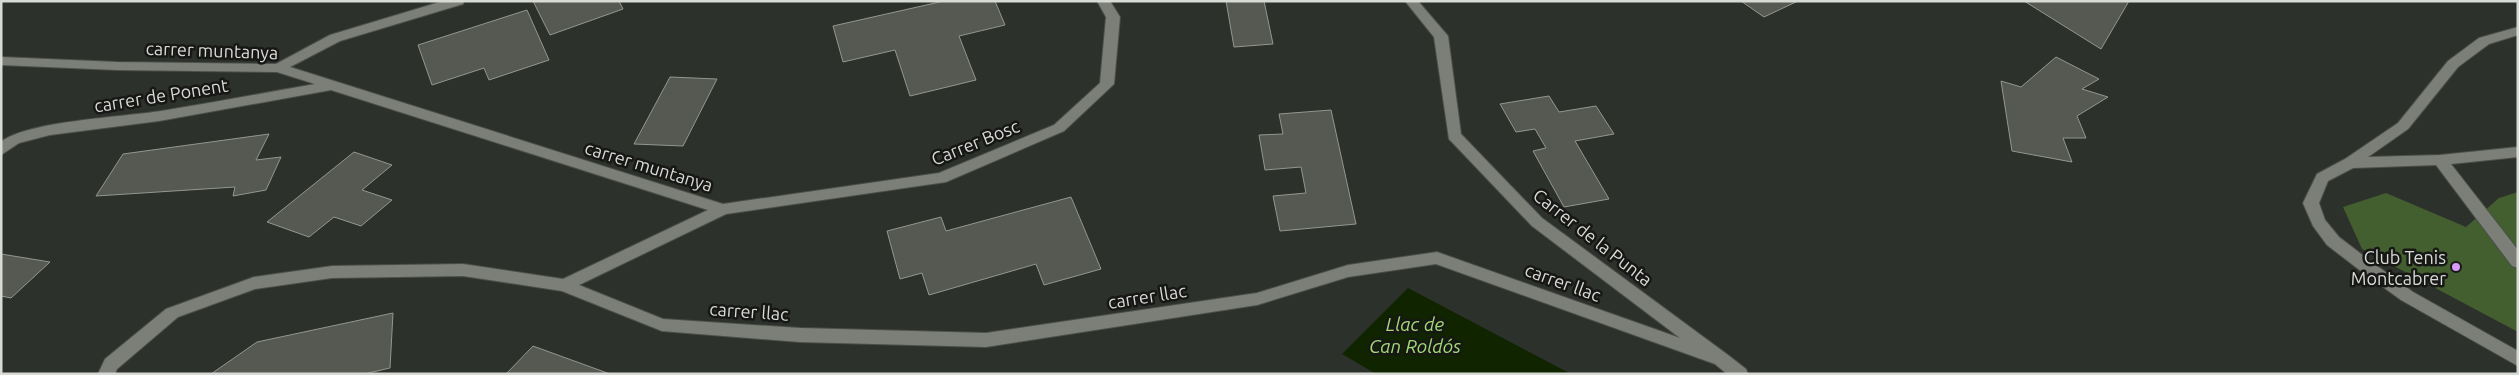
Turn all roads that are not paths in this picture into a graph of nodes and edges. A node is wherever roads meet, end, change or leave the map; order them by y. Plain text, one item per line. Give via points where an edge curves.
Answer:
1 (458, 1) edge
2 (1103, 1) edge
3 (1410, 1) edge
4 (2518, 32) edge
5 (1, 61) edge
6 (278, 68) junction
7 (330, 87) junction
8 (1, 150) edge
9 (2518, 152) edge
10 (2440, 160) junction
11 (2350, 163) junction
12 (724, 209) junction
13 (2518, 262) edge
14 (564, 285) junction
15 (2518, 359) edge
16 (1722, 360) junction
17 (106, 374) edge
18 (1740, 374) edge

1 - 6 street via 335,38
2 - 12 street, Carrer Bosc via 1113,17 1107,84 1058,128 941,178
3 - 16 street, Carrer de la Punta via 1441,36 1454,136 1537,222
4 - 11 street via 2484,41 2453,64 2403,126
5 - 6 street, carrer muntanya
6 - 7 street, carrer muntanya
7 - 8 street, carrer de Ponent via 158,116 50,130 14,139
7 - 12 street, carrer muntanya
9 - 10 street
10 - 11 street
10 - 13 street
11 - 15 street via 2322,178 2311,203 2318,222 2333,241 2407,296
12 - 14 street, carrer muntanya
14 - 16 street, carrer llac via 662,325 800,335 986,340 1257,300 1348,271 1437,258
14 - 17 street via 463,270 332,272 254,282 172,313 111,364
16 - 18 street, Carrer de la Punta

